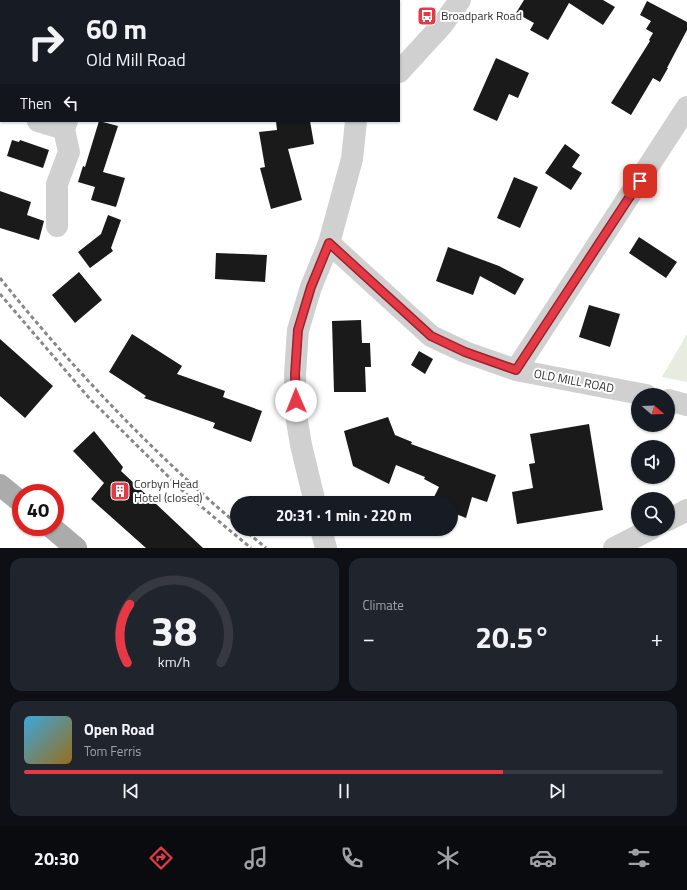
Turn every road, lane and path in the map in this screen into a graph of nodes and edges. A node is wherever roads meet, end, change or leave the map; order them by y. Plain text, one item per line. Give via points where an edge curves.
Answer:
1 (460, 0) edge
2 (400, 71) edge
3 (687, 108) edge
4 (45, 122) edge
5 (356, 122) edge
6 (65, 125) edge
7 (57, 226) dead end
8 (329, 243) junction
9 (516, 370) junction
10 (631, 392) edge
11 (675, 401) edge
12 (687, 404) edge
13 (0, 484) edge
14 (12, 494) edge
15 (313, 496) edge
16 (687, 510) edge
17 (675, 516) edge
18 (62, 536) edge
19 (323, 536) edge
20 (637, 536) edge
21 (76, 548) edge
22 (326, 548) edge
23 (614, 548) edge

1 - 2 street via 443,24
3 - 9 street
4 - 6 street
5 - 8 street via 352,159
6 - 7 street via 69,152 57,184
8 - 9 street, OLD MILL ROAD via 431,336 465,352
8 - 15 street via 311,287 298,330 295,374 296,415
9 - 10 street, OLD MILL ROAD
11 - 12 street
13 - 14 main road
16 - 17 street
18 - 21 main road
19 - 22 street
20 - 23 street

